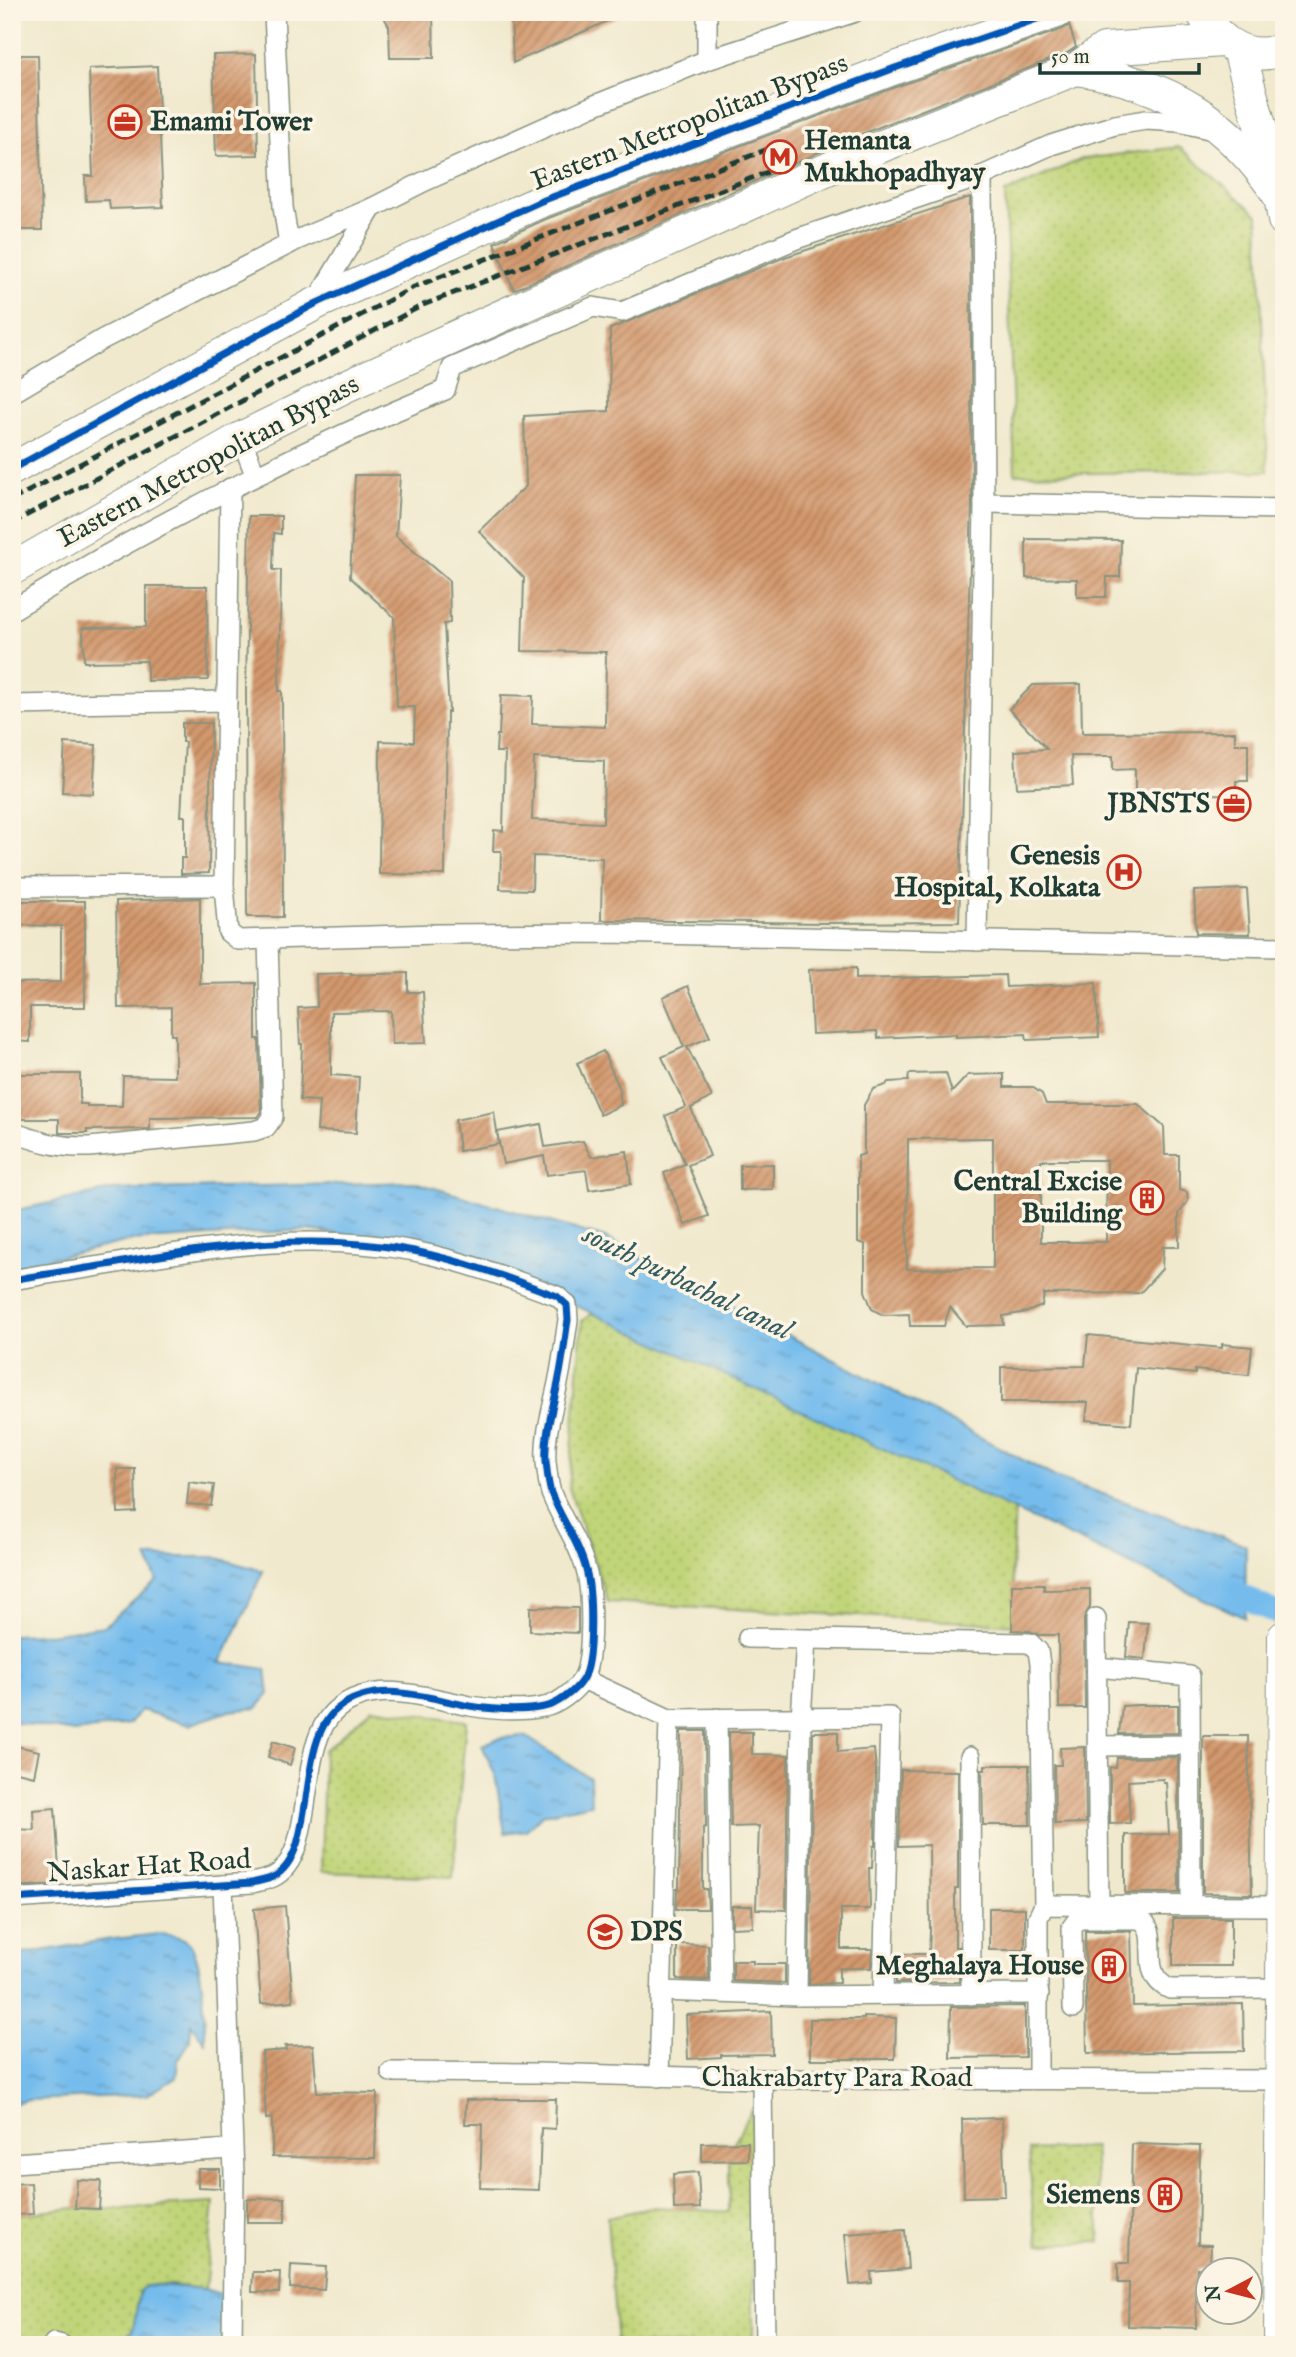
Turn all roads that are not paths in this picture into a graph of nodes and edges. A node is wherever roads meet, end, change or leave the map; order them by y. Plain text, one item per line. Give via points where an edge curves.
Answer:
1 (274, 12) edge
2 (707, 12) edge
3 (855, 12) edge
4 (1057, 12) edge
5 (1202, 12) edge
6 (1231, 46) junction
7 (1284, 50) edge
8 (707, 60) junction
9 (1076, 69) junction
10 (1225, 132) junction
11 (982, 176) junction
12 (372, 208) junction
13 (1282, 209) edge
14 (289, 244) junction
15 (315, 304) junction
16 (12, 393) edge
17 (241, 438) junction
18 (12, 469) edge
19 (255, 474) junction
20 (230, 488) junction
21 (985, 503) junction
22 (1284, 509) edge
23 (12, 569) edge
24 (12, 610) edge
25 (227, 701) junction
26 (12, 705) edge
27 (224, 886) junction
28 (12, 887) edge
29 (268, 940) junction
30 (977, 941) junction
31 (1284, 947) edge
32 (12, 1132) edge
33 (12, 1280) edge
34 (1096, 1618) dead end
35 (748, 1638) dead end
36 (806, 1640) junction
37 (1283, 1651) edge
38 (1097, 1667) junction
39 (583, 1679) junction
40 (717, 1718) junction
41 (801, 1718) junction
42 (669, 1719) junction
43 (1191, 1745) junction
44 (1098, 1746) junction
45 (970, 1757) dead end
46 (223, 1885) junction
47 (12, 1899) edge
48 (1044, 1905) junction
49 (1098, 1905) junction
50 (1191, 1905) junction
51 (1283, 1906) edge
52 (1282, 1987) edge
53 (661, 1991) junction
54 (721, 1993) junction
55 (1039, 1994) junction
56 (883, 1995) junction
57 (971, 1995) junction
58 (797, 1996) junction
59 (1073, 2008) dead end
60 (391, 2072) dead end
61 (659, 2077) junction
62 (1038, 2078) junction
63 (762, 2079) junction
64 (1283, 2080) edge
65 (233, 2149) junction
66 (12, 2163) edge
67 (232, 2345) edge
68 (765, 2345) edge
69 (1280, 2345) edge

1 - 14 street via 283,207
2 - 8 street
3 - 8 street
4 - 15 main road, Eastern Metropolitan Bypass via 540,202
5 - 6 main road via 1210,28
6 - 7 main road, Eastern Metropolitan Bypass via 1257,54
6 - 9 main road, Eastern Metropolitan Bypass via 1104,49
6 - 13 main road
8 - 12 street via 590,107
9 - 10 main road via 1157,91
9 - 17 main road, Eastern Metropolitan Bypass via 852,158 359,380
10 - 11 street via 1179,122 1115,124 1051,145
10 - 13 main road via 1259,167
11 - 19 street via 796,239 622,312 593,307 452,368 445,390
11 - 21 street
12 - 14 street
12 - 15 street
14 - 16 street via 103,339
15 - 18 main road, Eastern Metropolitan Bypass
17 - 19 street
17 - 23 main road, Eastern Metropolitan Bypass
19 - 20 street
20 - 24 street
20 - 25 street
21 - 22 street
21 - 30 street
25 - 26 street
25 - 27 street
27 - 28 street
27 - 29 street via 228,932 238,940
29 - 30 street via 607,933
29 - 32 street via 273,1118 266,1127 89,1147 45,1144
30 - 31 street
33 - 39 street via 251,1243 320,1242 449,1259 556,1296 567,1305 568,1320 546,1458 550,1490 586,1571 591,1614
34 - 38 street
35 - 36 street
36 - 41 street
36 - 48 street via 1030,1643 1038,1651
37 - 51 main road
38 - 43 street via 1190,1676
38 - 44 street
39 - 42 street
39 - 46 street, Naskar Hat Road via 548,1707 519,1711 405,1692 365,1696 339,1707 324,1721 317,1741 298,1844 285,1867 274,1877
40 - 41 street
40 - 42 street
40 - 54 street
41 - 56 street via 890,1717
41 - 58 street
42 - 53 street
43 - 44 street
43 - 50 street
44 - 49 street
45 - 57 street
46 - 47 street, Naskar Hat Road
46 - 65 street
48 - 49 street
48 - 55 street via 1038,1917
49 - 50 street
50 - 51 street
51 - 52 main road
52 - 59 street via 1171,1989 1155,1978 1145,1922 1078,1919 1072,1927
52 - 64 main road
53 - 54 street
53 - 61 street
54 - 58 street
55 - 57 street
55 - 62 street
56 - 57 street
56 - 58 street
60 - 61 street, Chakrabarty Para Road
61 - 63 street, Chakrabarty Para Road
62 - 63 street, Chakrabarty Para Road
62 - 64 street, Chakrabarty Para Road
63 - 68 street
64 - 69 main road
65 - 66 street
65 - 67 street

